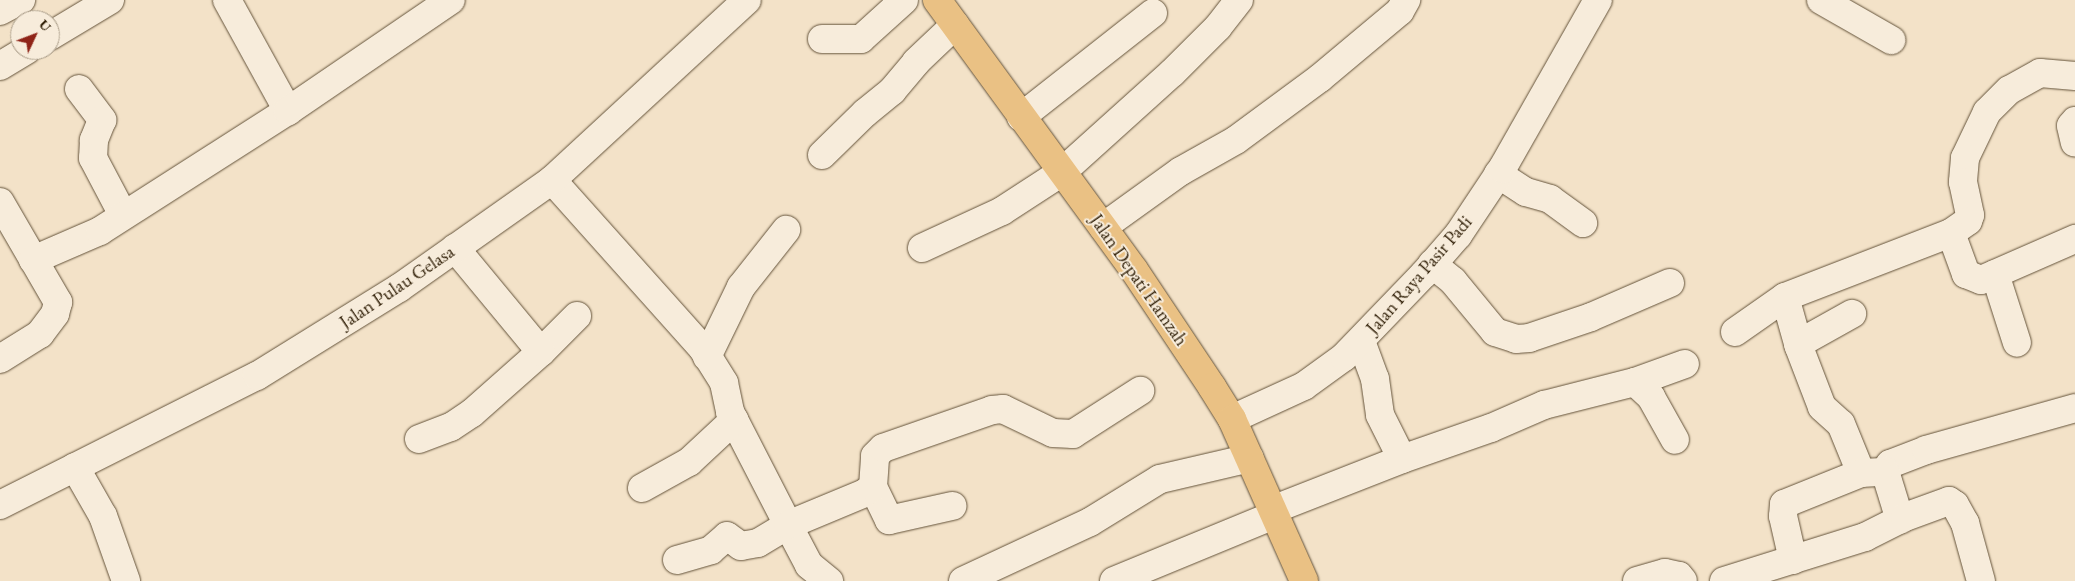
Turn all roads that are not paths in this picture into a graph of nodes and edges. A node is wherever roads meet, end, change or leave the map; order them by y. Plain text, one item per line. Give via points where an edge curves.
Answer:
1 (21, 0) edge
2 (110, 0) edge
3 (227, 0) edge
4 (451, 0) edge
5 (747, 0) edge
6 (904, 0) edge
7 (936, 0) edge
8 (1239, 0) edge
9 (1406, 0) edge
10 (1598, 0) edge
11 (1821, 0) edge
12 (0, 11) edge
13 (1153, 13) dead end
14 (956, 26) junction
15 (60, 30) edge
16 (822, 39) dead end
17 (1891, 40) dead end
18 (2075, 76) edge
19 (80, 89) dead end
20 (288, 111) junction
21 (1021, 118) junction
22 (2075, 121) edge
23 (2075, 143) edge
24 (822, 154) dead end
25 (1062, 172) junction
26 (1498, 174) junction
27 (552, 180) junction
28 (0, 202) edge
29 (123, 215) junction
30 (1582, 223) dead end
31 (1103, 227) junction
32 (786, 230) dead end
33 (1952, 233) junction
34 (2075, 238) edge
35 (455, 248) junction
36 (922, 248) dead end
37 (33, 260) junction
38 (1432, 264) junction
39 (1995, 274) junction
40 (1670, 283) dead end
41 (1786, 297) junction
42 (1852, 314) dead end
43 (577, 316) dead end
44 (1735, 332) dead end
45 (1361, 342) junction
46 (2017, 343) dead end
47 (1798, 344) junction
48 (541, 352) junction
49 (707, 357) junction
50 (0, 359) edge
51 (1684, 364) dead end
52 (1635, 382) junction
53 (1140, 391) dead end
54 (2075, 408) edge
55 (1232, 419) junction
56 (734, 420) junction
57 (420, 439) dead end
58 (1675, 440) dead end
59 (1250, 458) junction
60 (1402, 459) junction
61 (75, 467) junction
62 (1873, 472) junction
63 (873, 487) junction
64 (642, 488) dead end
65 (0, 505) edge
66 (952, 506) dead end
67 (1273, 513) junction
68 (1900, 520) junction
69 (788, 525) junction
70 (677, 560) dead end
71 (1793, 560) junction
72 (126, 581) edge
73 (828, 581) edge
74 (963, 581) edge
75 (1114, 581) edge
76 (1304, 581) edge
77 (1637, 581) edge
78 (1684, 581) edge
79 (1724, 581) edge
80 (1981, 581) edge

1 - 12 street
2 - 15 street
3 - 20 street
4 - 20 street
5 - 27 street, Jalan Pulau Gelasa
6 - 16 street via 861,39
7 - 14 main road, Jalan Depati Hamzah
8 - 25 street via 1218,27 1172,73
9 - 31 street via 1400,11 1320,78 1236,140 1181,172
10 - 26 street, Jalan Raya Pasir Padi
11 - 17 street
13 - 21 street
14 - 21 main road, Jalan Depati Hamzah
14 - 24 street via 916,62 892,92
18 - 33 street via 2040,73 2009,90 1986,112 1965,158 1963,182 1970,215 1968,221
19 - 29 street via 102,120 94,140 93,158
20 - 29 street
21 - 25 main road, Jalan Depati Hamzah
22 - 23 street via 2072,126
25 - 31 main road, Jalan Depati Hamzah
25 - 36 street via 1002,212
26 - 30 street via 1526,192 1550,199
26 - 38 street, Jalan Raya Pasir Padi via 1458,235
27 - 35 street, Jalan Pulau Gelasa
27 - 49 street
28 - 37 street
29 - 37 street via 100,231
31 - 55 main road, Jalan Depati Hamzah
32 - 49 street via 741,287
33 - 39 street via 1966,274 1982,280
33 - 41 street
34 - 39 street
35 - 48 street
35 - 61 street, Jalan Pulau Gelasa via 399,288 257,376
37 - 50 street via 58,302 55,314 40,334
38 - 40 street via 1453,281 1495,332 1516,338 1529,338 1591,317
38 - 45 street, Jalan Raya Pasir Padi
39 - 46 street
41 - 44 street
41 - 47 street
42 - 47 street
43 - 48 street
45 - 55 street, Jalan Raya Pasir Padi via 1304,386
45 - 60 street via 1375,379 1380,415
47 - 62 street via 1822,407 1841,424
48 - 57 street via 472,413 451,427
49 - 56 street via 724,383
51 - 52 street
52 - 58 street via 1651,397
52 - 60 street via 1544,405 1491,428
53 - 63 street via 1073,434 1053,433 1004,410 992,410 883,448 875,456
54 - 62 street via 1926,450
55 - 59 main road, Jalan Depati Hamzah
56 - 64 street via 689,462
56 - 69 street
59 - 67 main road, Jalan Depati Hamzah
59 - 74 street via 1160,480 1090,522
60 - 67 street
61 - 65 street, Jalan Pulau Gelasa
61 - 72 street via 103,516
62 - 68 street
62 - 71 street via 1784,504 1783,516
63 - 66 street via 889,520
63 - 69 street via 850,501
67 - 75 street
67 - 76 main road, Jalan Depati Hamzah
68 - 71 street via 1865,537
68 - 80 street via 1949,501 1955,505 1965,523
69 - 70 street via 746,547 727,536 711,550
69 - 73 street via 809,565
71 - 79 street
77 - 78 street via 1665,573 1679,576

